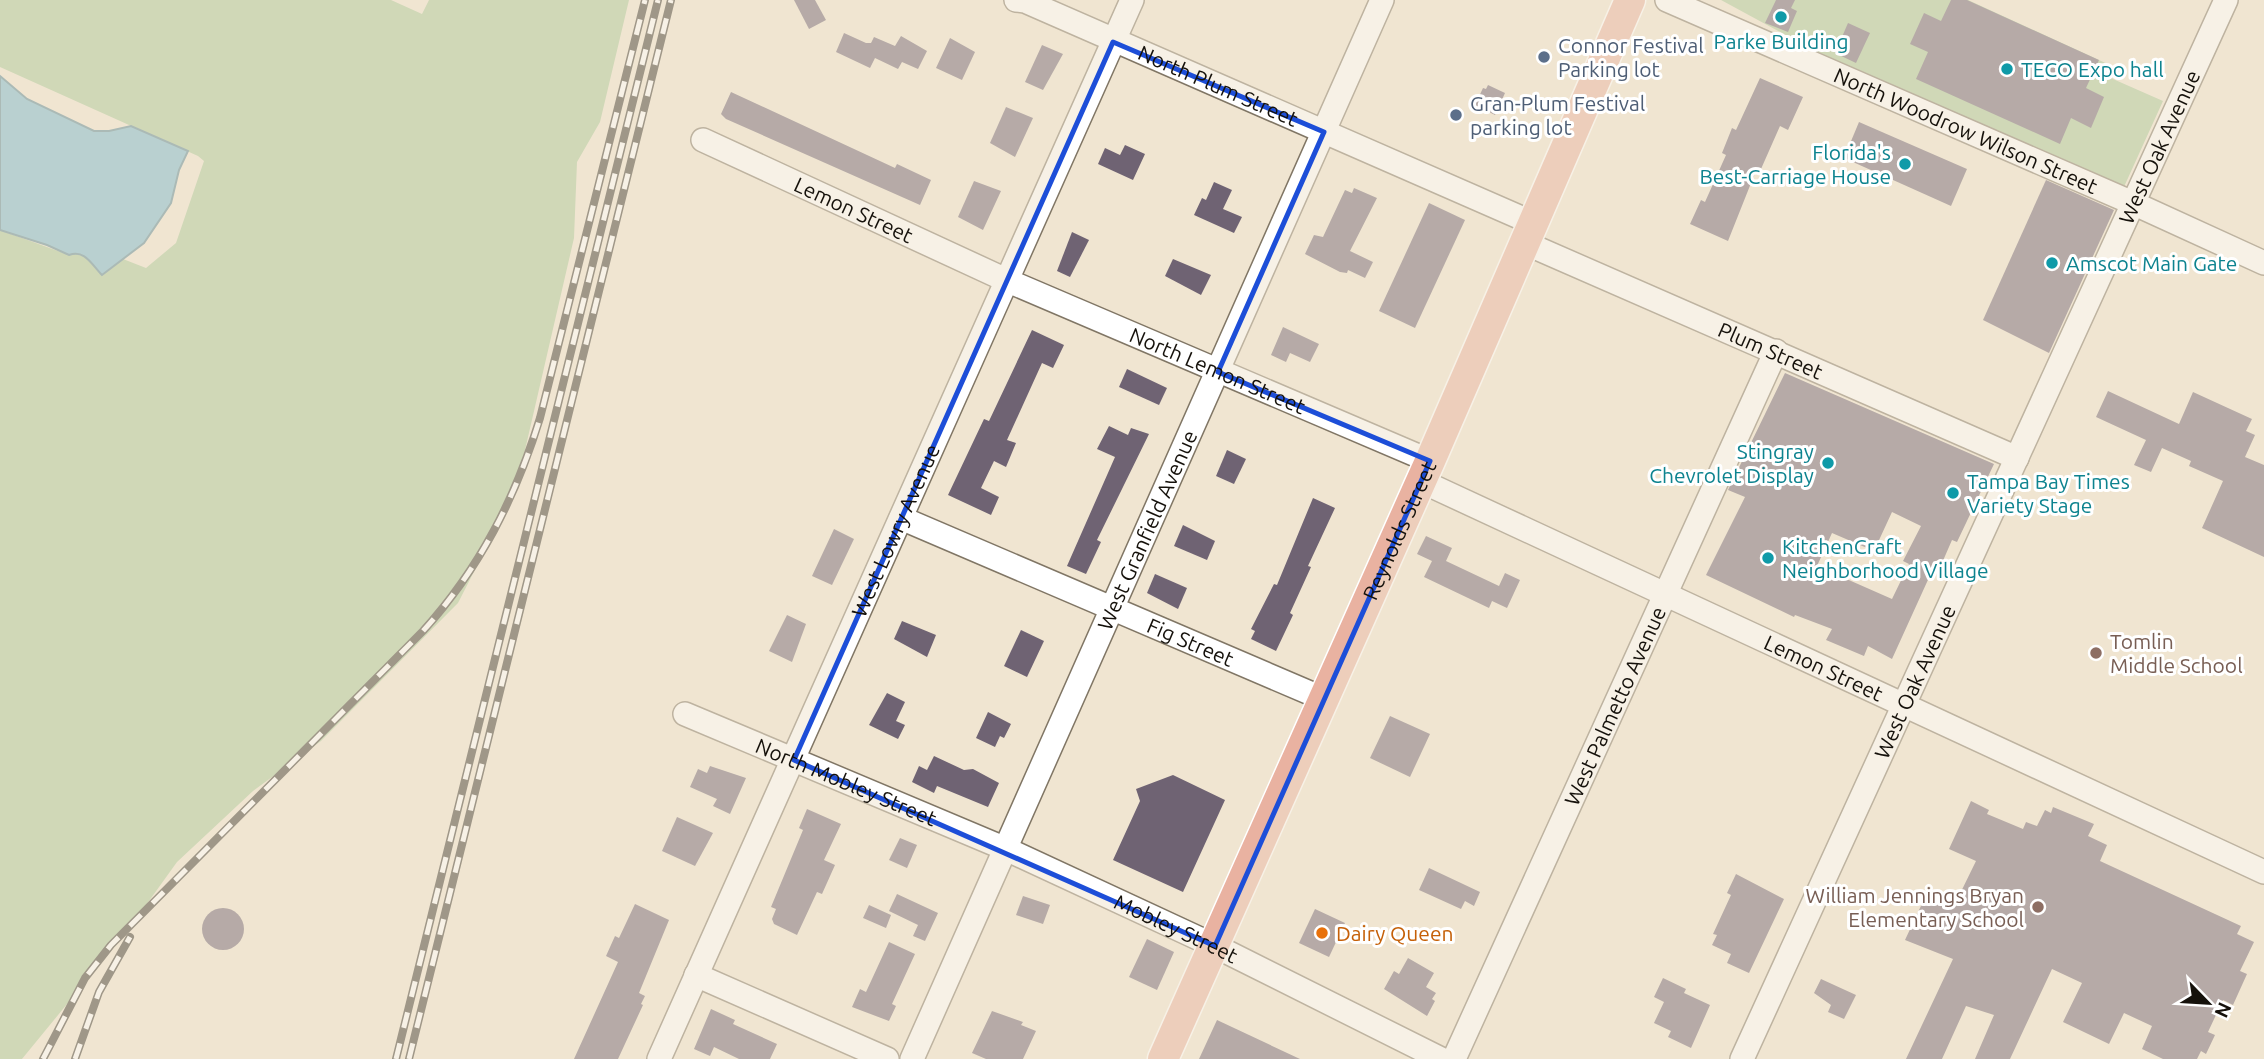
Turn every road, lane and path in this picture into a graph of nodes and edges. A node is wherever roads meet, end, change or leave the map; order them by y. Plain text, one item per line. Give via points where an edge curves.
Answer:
1 (1016, 0) edge
2 (1132, 0) edge
3 (1382, 0) edge
4 (1630, 0) edge
5 (1667, 0) edge
6 (2226, 0) edge
7 (1114, 42) junction
8 (1324, 132) junction
9 (703, 140) dead end
10 (2135, 204) junction
11 (1529, 233) junction
12 (2264, 263) edge
13 (1006, 280) junction
14 (1776, 351) junction
15 (1218, 372) junction
16 (2017, 458) junction
17 (1426, 471) junction
18 (901, 518) junction
19 (1663, 595) junction
20 (1112, 608) junction
21 (1324, 699) junction
22 (1904, 705) junction
23 (685, 714) dead end
24 (794, 760) junction
25 (1006, 849) junction
26 (2264, 872) edge
27 (1215, 946) junction
28 (696, 975) junction
29 (659, 1059) edge
30 (887, 1059) edge
31 (912, 1059) edge
32 (1163, 1059) edge
33 (1441, 1059) edge
34 (1454, 1059) edge
35 (1742, 1059) edge

1 - 7 street
2 - 7 street, West Lowry Avenue
3 - 8 street, West Granfield Avenue
4 - 11 main road, Reynolds Street
5 - 10 street, North Woodrow Wilson Street
6 - 10 street, West Oak Avenue
7 - 8 street, North Plum Street
7 - 13 street, West Lowry Avenue
8 - 11 street, Plum Street
8 - 15 street, West Granfield Avenue
9 - 13 street, Lemon Street
10 - 12 street, North Woodrow Wilson Street
10 - 16 street, West Oak Avenue
11 - 14 street, Plum Street
11 - 17 main road, Reynolds Street
13 - 15 street, North Lemon Street
13 - 18 street, West Lowry Avenue
14 - 16 street, Plum Street
14 - 19 street, West Palmetto Avenue
15 - 17 street, North Lemon Street
15 - 20 street, West Granfield Avenue
16 - 22 street, West Oak Avenue
17 - 19 street, Lemon Street
17 - 21 main road, Reynolds Street
18 - 20 street, Fig Street
18 - 24 street, West Lowry Avenue
19 - 22 street, Lemon Street
19 - 34 street, West Palmetto Avenue
20 - 21 street, Fig Street
20 - 25 street, West Granfield Avenue
21 - 27 main road, Reynolds Street
22 - 26 street, Lemon Street
22 - 35 street, West Oak Avenue
23 - 24 street, North Mobley Street
24 - 25 street, North Mobley Street
24 - 28 street, West Lowry Avenue
25 - 27 street, Mobley Street
25 - 31 street, West Granfield Avenue
27 - 32 main road, Reynolds Street
27 - 33 street, Mobley Street
28 - 29 street, West Lowry Avenue
28 - 30 street

